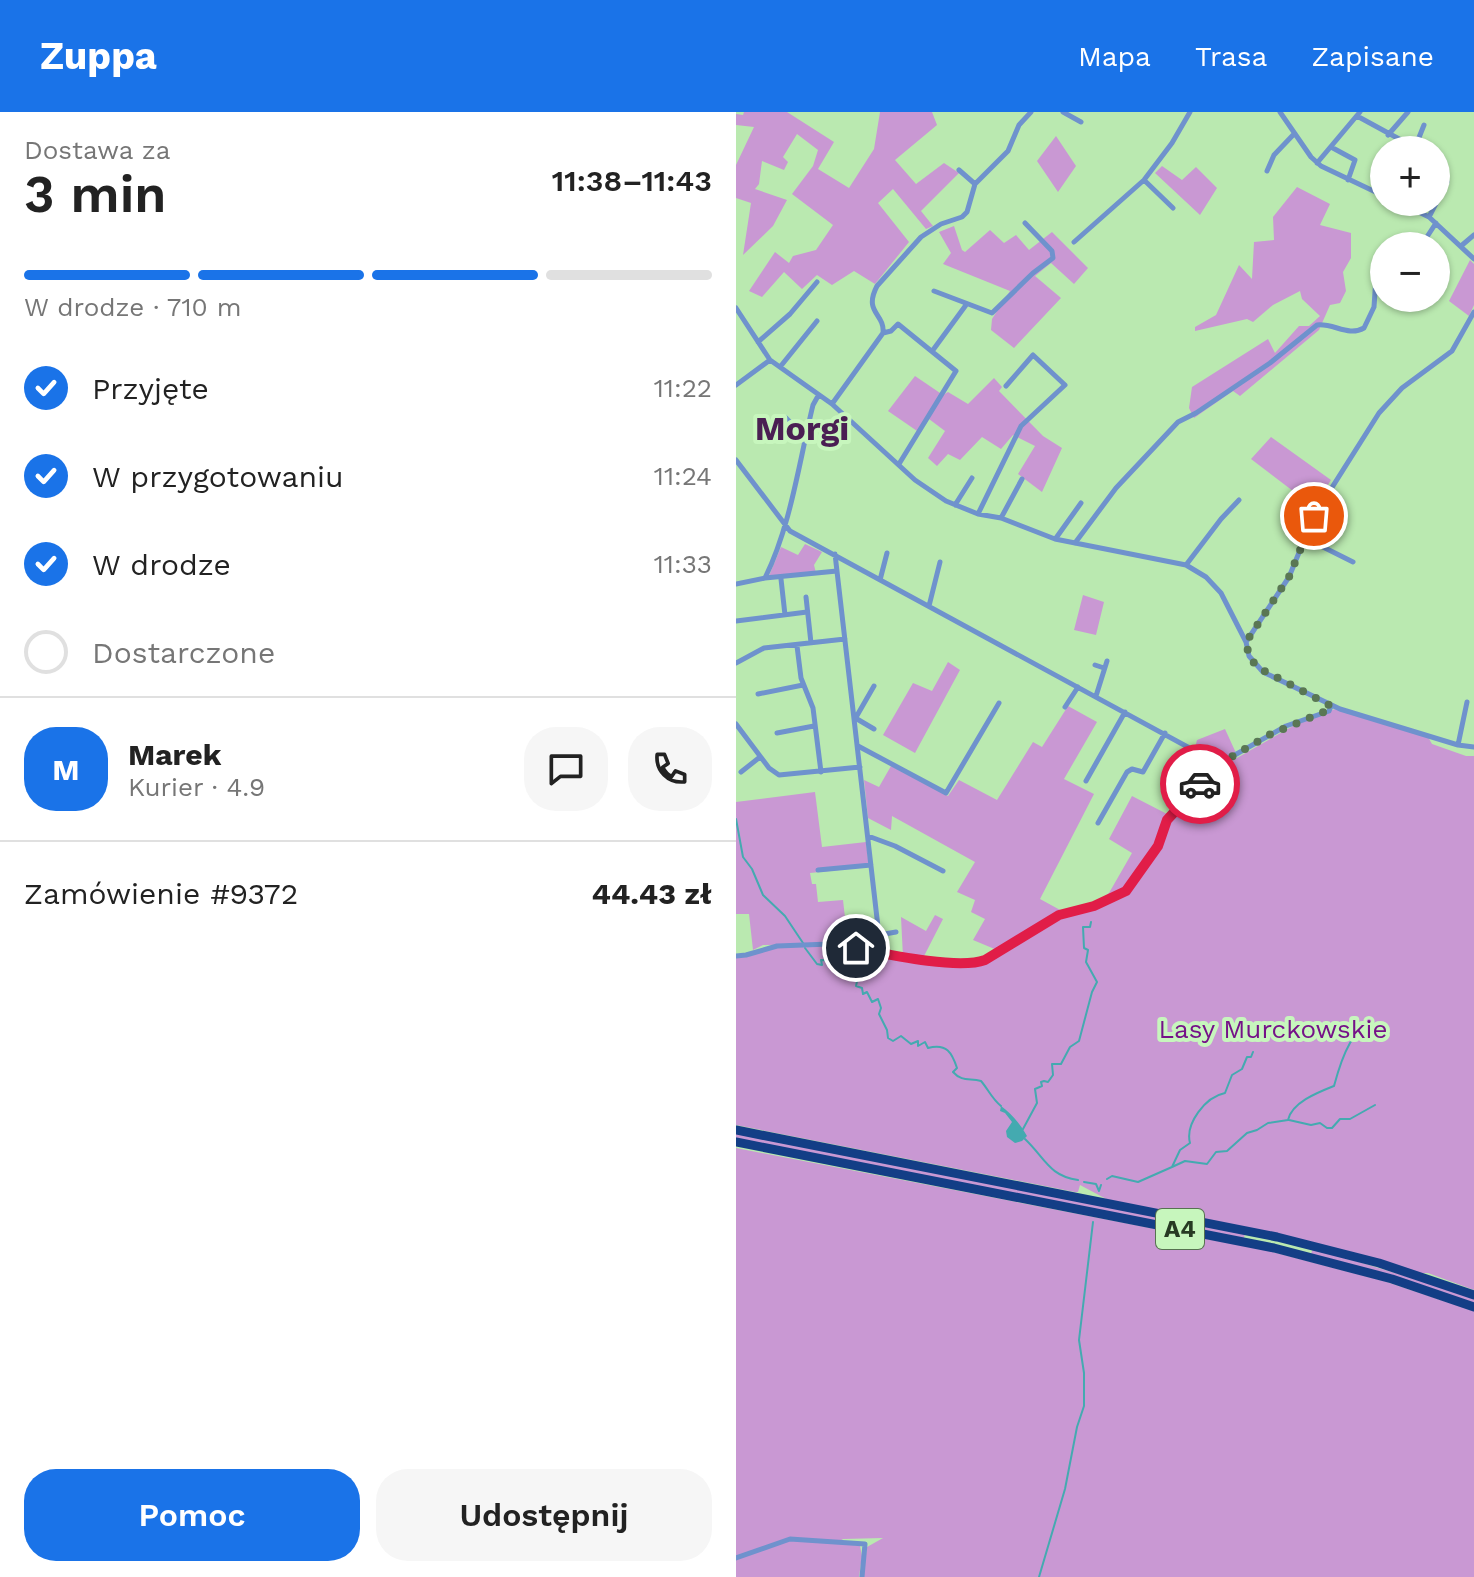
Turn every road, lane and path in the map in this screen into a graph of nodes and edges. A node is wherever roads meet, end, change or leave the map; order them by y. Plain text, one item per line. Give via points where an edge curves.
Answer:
1 (1031, 112) edge
2 (1063, 112) edge
3 (1190, 112) edge
4 (1280, 112) edge
5 (1408, 112) edge
6 (1358, 114) edge
7 (1081, 122) dead end
8 (1424, 125) dead end
9 (1294, 134) junction
10 (1388, 135) junction
11 (1331, 147) junction
12 (1317, 163) junction
13 (959, 170) dead end
14 (1267, 171) dead end
15 (1144, 180) junction
16 (1348, 180) junction
17 (975, 184) junction
18 (1370, 190) edge
19 (1173, 208) dead end
20 (1429, 217) edge
21 (1025, 223) dead end
22 (1436, 223) junction
23 (1430, 232) edge
24 (1474, 235) edge
25 (1074, 242) dead end
26 (1461, 246) junction
27 (1474, 259) edge
28 (817, 282) dead end
29 (934, 291) dead end
30 (966, 305) junction
31 (736, 308) edge
32 (1373, 312) edge
33 (1474, 312) edge
34 (738, 318) edge
35 (817, 321) dead end
36 (883, 333) junction
37 (758, 342) junction
38 (933, 350) junction
39 (770, 360) junction
40 (780, 367) junction
41 (736, 385) edge
42 (1006, 386) dead end
43 (818, 396) junction
44 (832, 404) junction
45 (786, 418) dead end
46 (806, 438) junction
47 (736, 460) edge
48 (899, 464) junction
49 (972, 478) dead end
50 (1022, 479) dead end
51 (1239, 500) dead end
52 (1081, 503) dead end
53 (955, 505) junction
54 (978, 514) junction
55 (1001, 518) junction
56 (784, 526) junction
57 (1305, 538) junction
58 (1055, 539) junction
59 (1075, 543) junction
60 (887, 553) dead end
61 (835, 554) junction
62 (940, 562) dead end
63 (1353, 562) dead end
64 (1186, 565) junction
65 (837, 571) junction
66 (765, 578) junction
67 (781, 579) junction
68 (880, 580) junction
69 (736, 584) edge
70 (806, 597) dead end
71 (929, 606) junction
72 (807, 612) junction
73 (785, 615) junction
74 (736, 621) edge
75 (845, 639) junction
76 (1246, 642) junction
77 (811, 643) junction
78 (797, 646) junction
79 (737, 660) edge
80 (1095, 665) dead end
81 (803, 685) junction
82 (874, 686) dead end
83 (1078, 687) junction
84 (758, 694) dead end
85 (1096, 696) junction
86 (1467, 702) dead end
87 (999, 703) dead end
88 (1331, 706) junction
89 (1065, 707) dead end
90 (1125, 712) junction
91 (856, 719) junction
92 (736, 724) edge
93 (814, 726) junction
94 (874, 729) dead end
95 (777, 733) dead end
96 (1165, 733) junction
97 (1458, 745) junction
98 (858, 746) junction
99 (1474, 747) edge
100 (760, 757) junction
101 (1219, 764) junction
102 (860, 767) junction
103 (741, 772) dead end
104 (821, 772) junction
105 (1086, 781) dead end
106 (1098, 823) dead end
107 (868, 836) junction
108 (871, 865) junction
109 (818, 870) dead end
110 (943, 871) dead end
111 (896, 932) dead end
112 (879, 935) junction
113 (881, 953) junction
114 (736, 956) edge
115 (736, 1130) edge
116 (736, 1142) edge
117 (1474, 1295) edge
118 (1474, 1307) edge
119 (736, 1558) edge
120 (862, 1577) edge

1 - 17 street via 1008,151
2 - 7 street
3 - 15 street
4 - 9 street
5 - 10 street
6 - 10 street
6 - 11 street
8 - 10 street via 1415,146
9 - 12 street
9 - 14 street
11 - 12 street
11 - 16 street via 1355,160
12 - 16 street
13 - 17 street
15 - 19 street
15 - 25 street
16 - 18 street
17 - 36 street via 967,212 921,237 877,286 871,307 883,323
20 - 22 street
21 - 30 street via 1053,258 992,313
22 - 23 street
22 - 26 street
24 - 26 street
26 - 27 street
28 - 37 street
29 - 30 street
30 - 38 street
31 - 34 street
32 - 59 street via 1364,328 1351,332 1317,325 1169,430
33 - 57 street via 1452,351 1402,388 1379,413
34 - 37 street
35 - 40 street
36 - 38 street via 898,324
36 - 44 street
37 - 39 street
38 - 48 street via 955,368 955,374
39 - 40 street
39 - 41 street
40 - 43 street
42 - 54 street via 1033,355 1065,385 1021,426
43 - 44 street
43 - 46 street
44 - 48 street
45 - 46 street
46 - 56 street
47 - 56 street
48 - 53 street
49 - 53 street
50 - 55 street
51 - 64 street
52 - 58 street
53 - 54 street
54 - 55 street
55 - 58 street
56 - 61 street
56 - 66 street
57 - 63 street
57 - 76 street via 1289,577
58 - 59 street
59 - 64 street
60 - 68 street
61 - 65 street
61 - 68 street
62 - 71 street
64 - 76 street via 1221,593
65 - 67 street
65 - 75 street
66 - 67 street
66 - 69 street
67 - 73 street
68 - 71 street
70 - 72 street
71 - 83 street
72 - 73 street
72 - 77 street
73 - 74 street
75 - 77 street
75 - 91 street
76 - 88 street via 1257,667
77 - 78 street
78 - 79 street via 764,648
78 - 81 street
80 - 85 street via 1106,665
81 - 84 street
81 - 93 street
82 - 91 street
83 - 85 street
83 - 89 street
85 - 90 street
86 - 97 street
87 - 98 street via 946,793
88 - 97 street
88 - 101 street
90 - 96 street
90 - 105 street
91 - 94 street
91 - 98 street
92 - 100 street
93 - 95 street
93 - 104 street
96 - 101 street
96 - 106 street via 1143,772 1127,772
97 - 99 street
98 - 102 street
100 - 103 street
100 - 104 street via 782,776
101 - 113 street via 1167,820 1158,846 1126,891 1059,915 979,962
102 - 104 street
102 - 107 street
107 - 108 street
107 - 110 street
108 - 109 street
108 - 112 street
111 - 112 street
112 - 113 street
113 - 114 street via 830,944 777,946
115 - 117 highway, A4 via 1277,1237
116 - 118 highway, A4 via 1274,1248
119 - 120 street via 790,1539 865,1544

